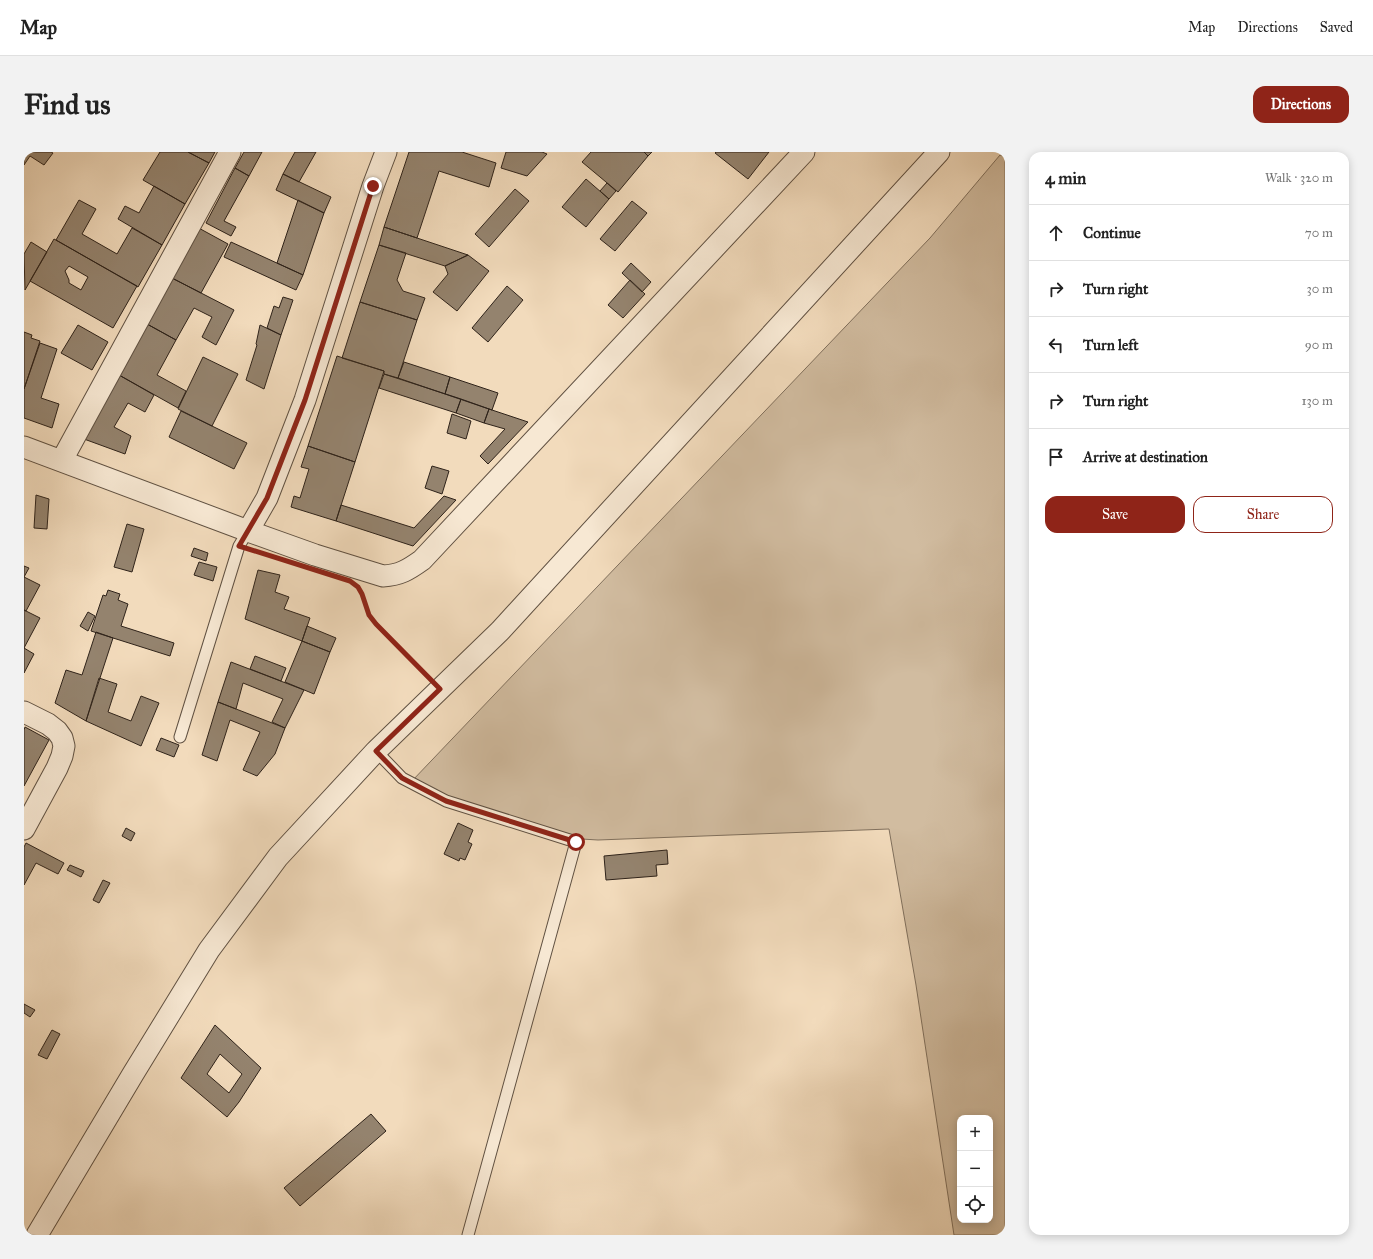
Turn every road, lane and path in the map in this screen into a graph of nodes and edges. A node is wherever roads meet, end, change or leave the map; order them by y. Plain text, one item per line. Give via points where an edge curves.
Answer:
1 (230, 152) edge
2 (386, 152) edge
3 (804, 152) edge
4 (939, 152) edge
5 (24, 446) edge
6 (62, 460) junction
7 (248, 531) junction
8 (358, 587) dead end
9 (440, 689) junction
10 (24, 712) edge
11 (180, 737) dead end
12 (376, 751) junction
13 (24, 829) edge
14 (37, 1235) edge
15 (468, 1235) edge

1 - 6 street
2 - 7 street via 305,400 267,498
3 - 7 street via 422,560 407,571 383,576
4 - 9 street via 506,625
5 - 6 street
6 - 7 street
7 - 11 lane via 239,546
8 - 9 path via 369,615 376,624
9 - 12 street
10 - 13 street via 57,731 64,746 57,768
12 - 14 street via 278,857 209,950
12 - 15 lane via 402,778 446,801 576,842

